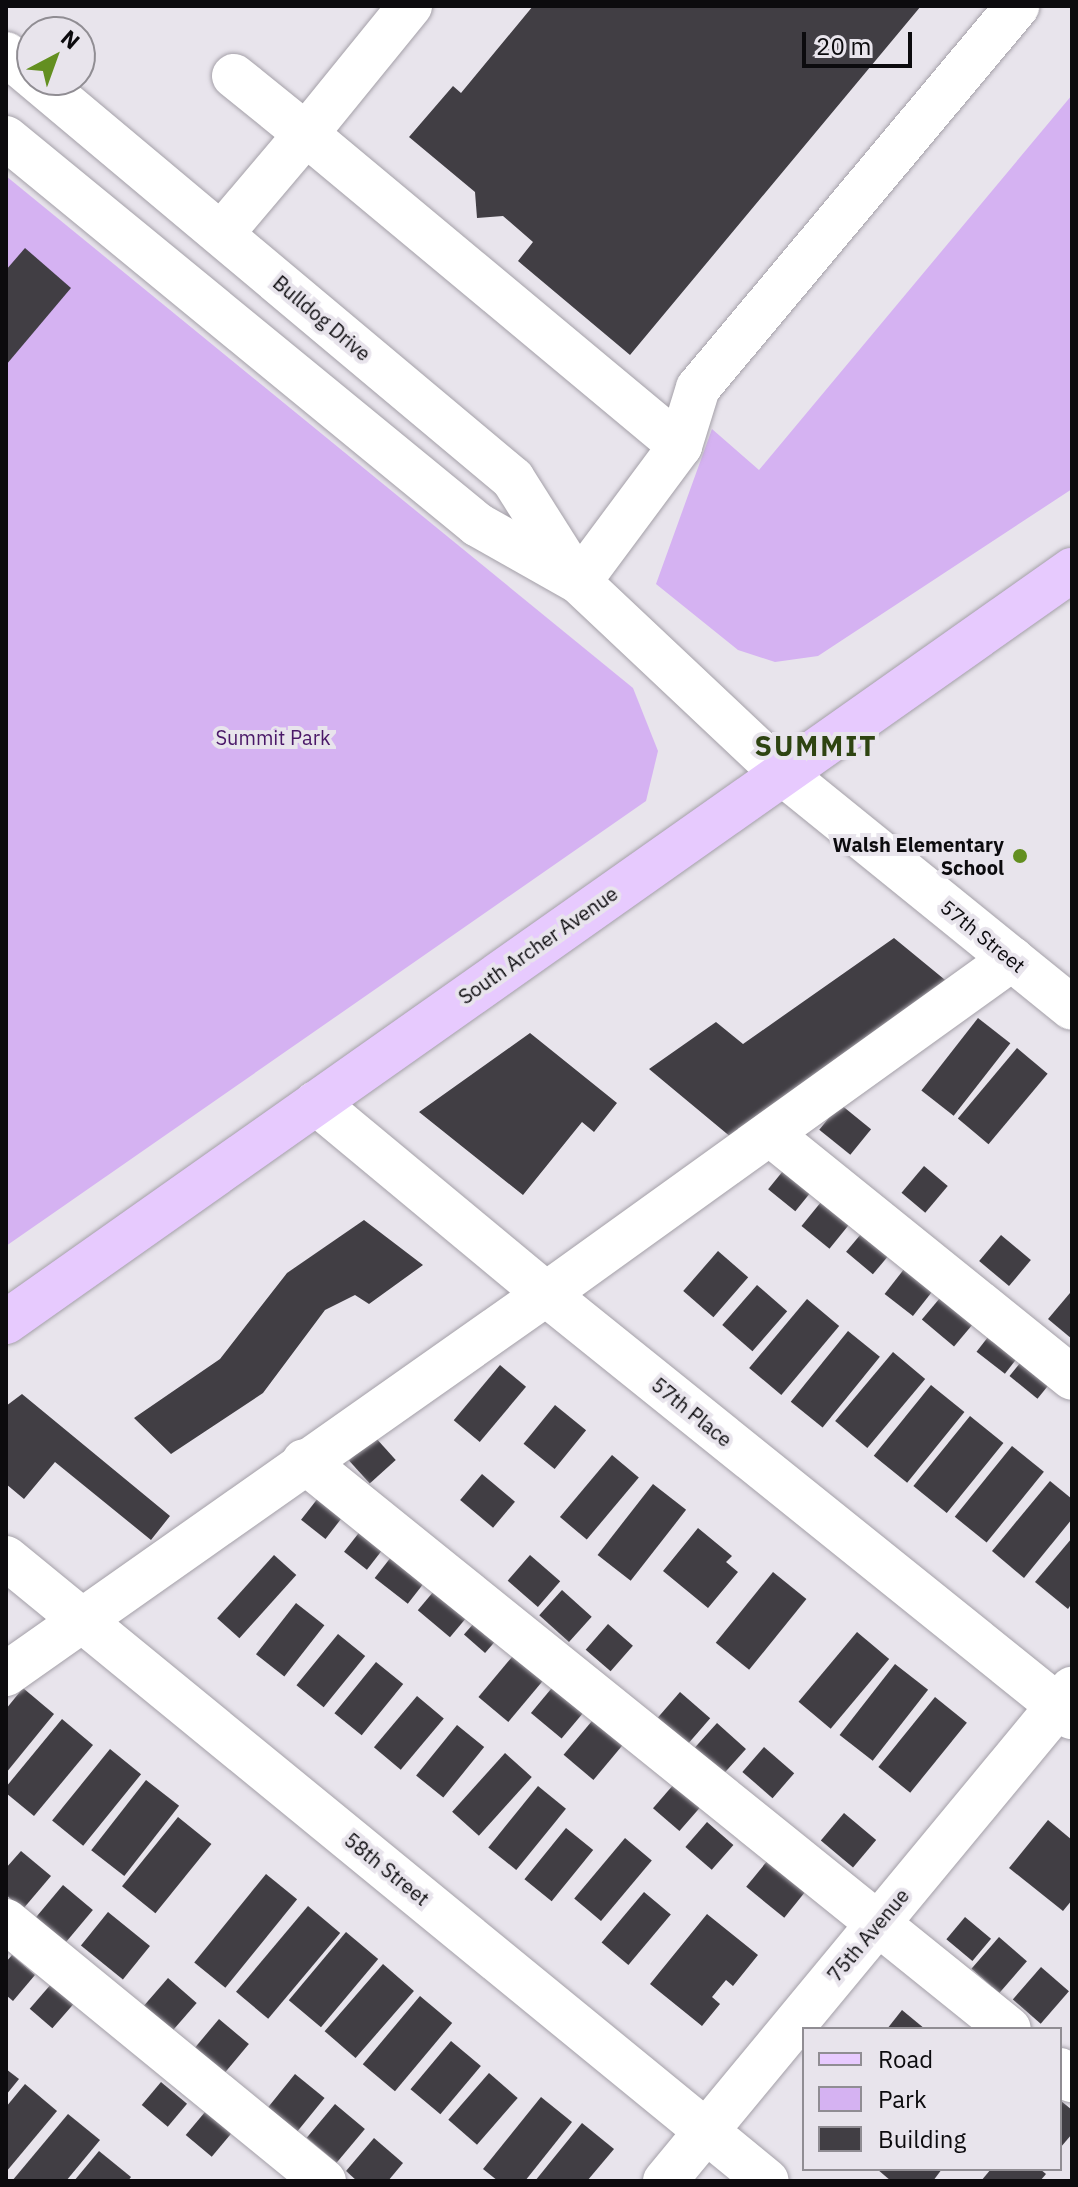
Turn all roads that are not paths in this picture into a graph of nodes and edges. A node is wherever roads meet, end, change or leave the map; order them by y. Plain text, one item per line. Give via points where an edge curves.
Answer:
1 (410, 6) edge
2 (1017, 6) edge
3 (234, 76) dead end
4 (56, 96) edge
5 (306, 134) junction
6 (6, 138) edge
7 (222, 233) junction
8 (680, 446) junction
9 (1072, 570) edge
10 (579, 582) junction
11 (782, 773) junction
12 (1012, 959) junction
13 (1072, 1008) edge
14 (316, 1103) junction
15 (770, 1134) junction
16 (546, 1294) junction
17 (6, 1322) edge
18 (1072, 1378) edge
19 (304, 1461) junction
20 (6, 1558) edge
21 (81, 1619) junction
22 (6, 1674) edge
23 (1067, 1704) edge
24 (6, 1921) edge
25 (879, 1922) junction
26 (1007, 2027) edge
27 (706, 2131) junction
28 (324, 2181) edge
29 (665, 2181) edge
30 (767, 2181) edge

1 - 5 street
2 - 8 street via 698,388
3 - 5 street
4 - 7 street, Bulldog Drive
5 - 7 street
5 - 8 street
6 - 10 street, Bulldog Drive via 478,525
7 - 10 street, Bulldog Drive via 513,479
8 - 10 street
9 - 11 main road, South Archer Avenue
10 - 11 street, Bulldog Drive
11 - 12 street, 57th Street
11 - 14 main road, South Archer Avenue
12 - 13 street, 57th Street
12 - 15 street
14 - 16 street, 57th Place
14 - 17 main road, South Archer Avenue
15 - 16 street
15 - 18 street
16 - 19 street
16 - 23 street, 57th Place
19 - 21 street
19 - 25 street
20 - 21 street, 58th Street
21 - 22 street
21 - 27 street, 58th Street
23 - 25 street, 75th Avenue
24 - 28 street
25 - 26 street
25 - 27 street, 75th Avenue
27 - 29 street, 75th Avenue
27 - 30 street, 58th Street

